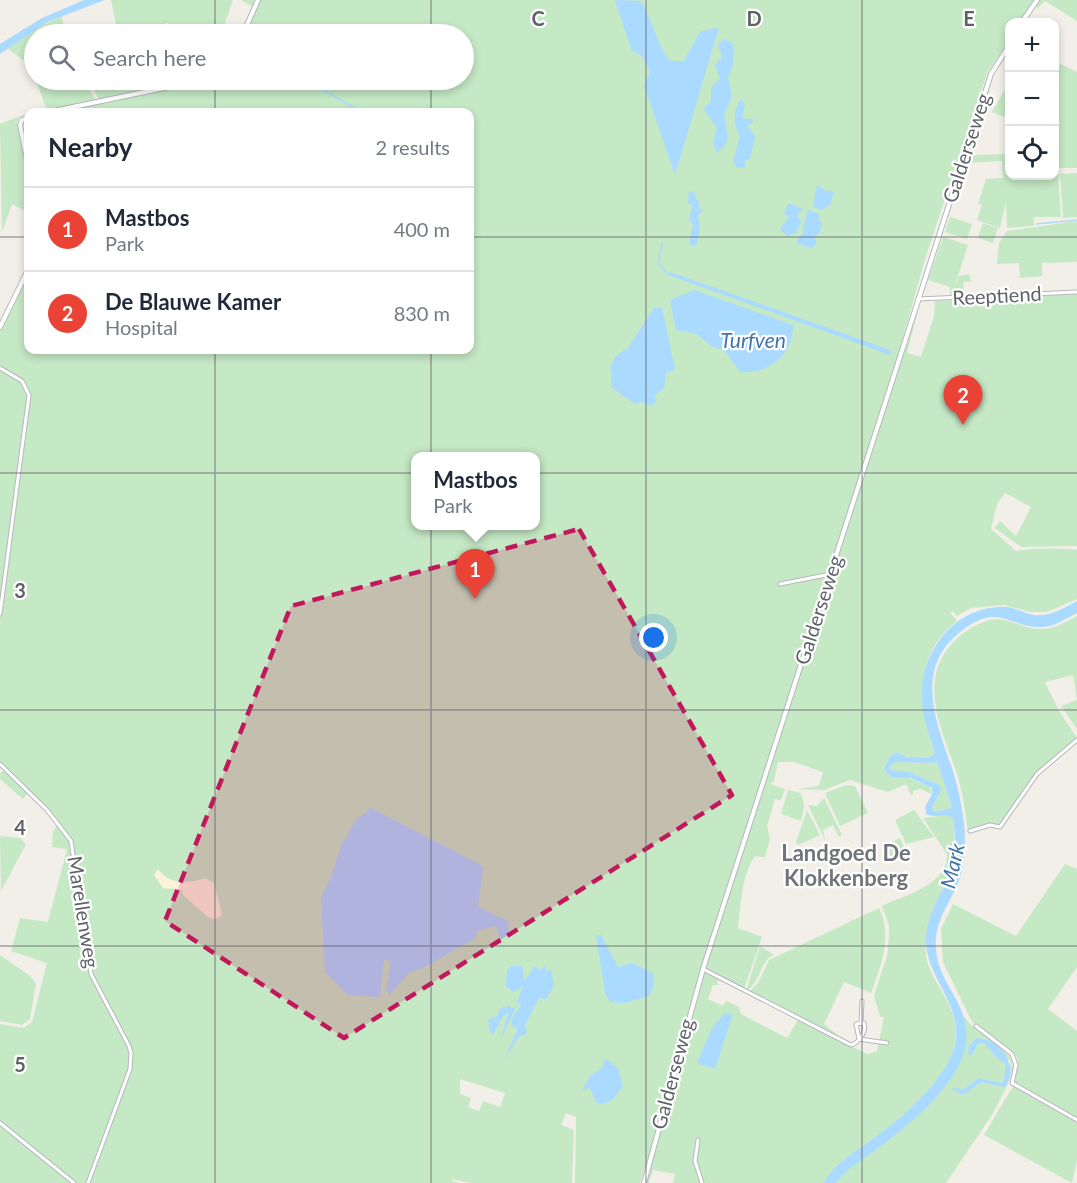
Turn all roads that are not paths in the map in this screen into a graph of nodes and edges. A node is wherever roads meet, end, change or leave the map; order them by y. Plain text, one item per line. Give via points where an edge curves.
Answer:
1 (258, 0) edge
2 (1037, 0) edge
3 (1026, 18) edge
4 (247, 24) edge
5 (1005, 52) edge
6 (154, 90) edge
7 (68, 108) edge
8 (24, 119) edge
9 (24, 144) edge
10 (24, 278) edge
11 (1077, 292) edge
12 (918, 299) junction
13 (0, 327) edge
14 (0, 368) edge
15 (831, 574) junction
16 (780, 584) dead end
17 (0, 614) edge
18 (1077, 740) edge
19 (1, 766) edge
20 (970, 831) dead end
21 (703, 969) junction
22 (862, 1001) dead end
23 (861, 1023) junction
24 (976, 1026) dead end
25 (859, 1039) junction
26 (887, 1043) dead end
27 (1077, 1120) edge
28 (0, 1123) edge
29 (698, 1140) dead end
30 (75, 1183) edge
31 (88, 1183) edge
32 (644, 1183) edge
33 (702, 1183) edge

1 - 4 street
2 - 3 street
5 - 12 street, Galderseweg via 991,74
6 - 7 street
8 - 9 street via 20,125
10 - 13 street
11 - 12 street, Reeptiend
12 - 15 street, Galderseweg
14 - 17 street via 22,381 29,395
15 - 16 street
15 - 21 street, Galderseweg
18 - 20 street via 1037,774 1000,827 990,825
19 - 31 street, Marellenweg via 71,841 91,974 131,1053 130,1069
21 - 25 street via 851,1045
21 - 32 street, Galderseweg
22 - 23 street
23 - 25 street via 856,1026
23 - 25 street via 865,1029
24 - 27 street via 1012,1053 1016,1065 1012,1083
25 - 26 street
28 - 30 street
29 - 33 street via 695,1161

